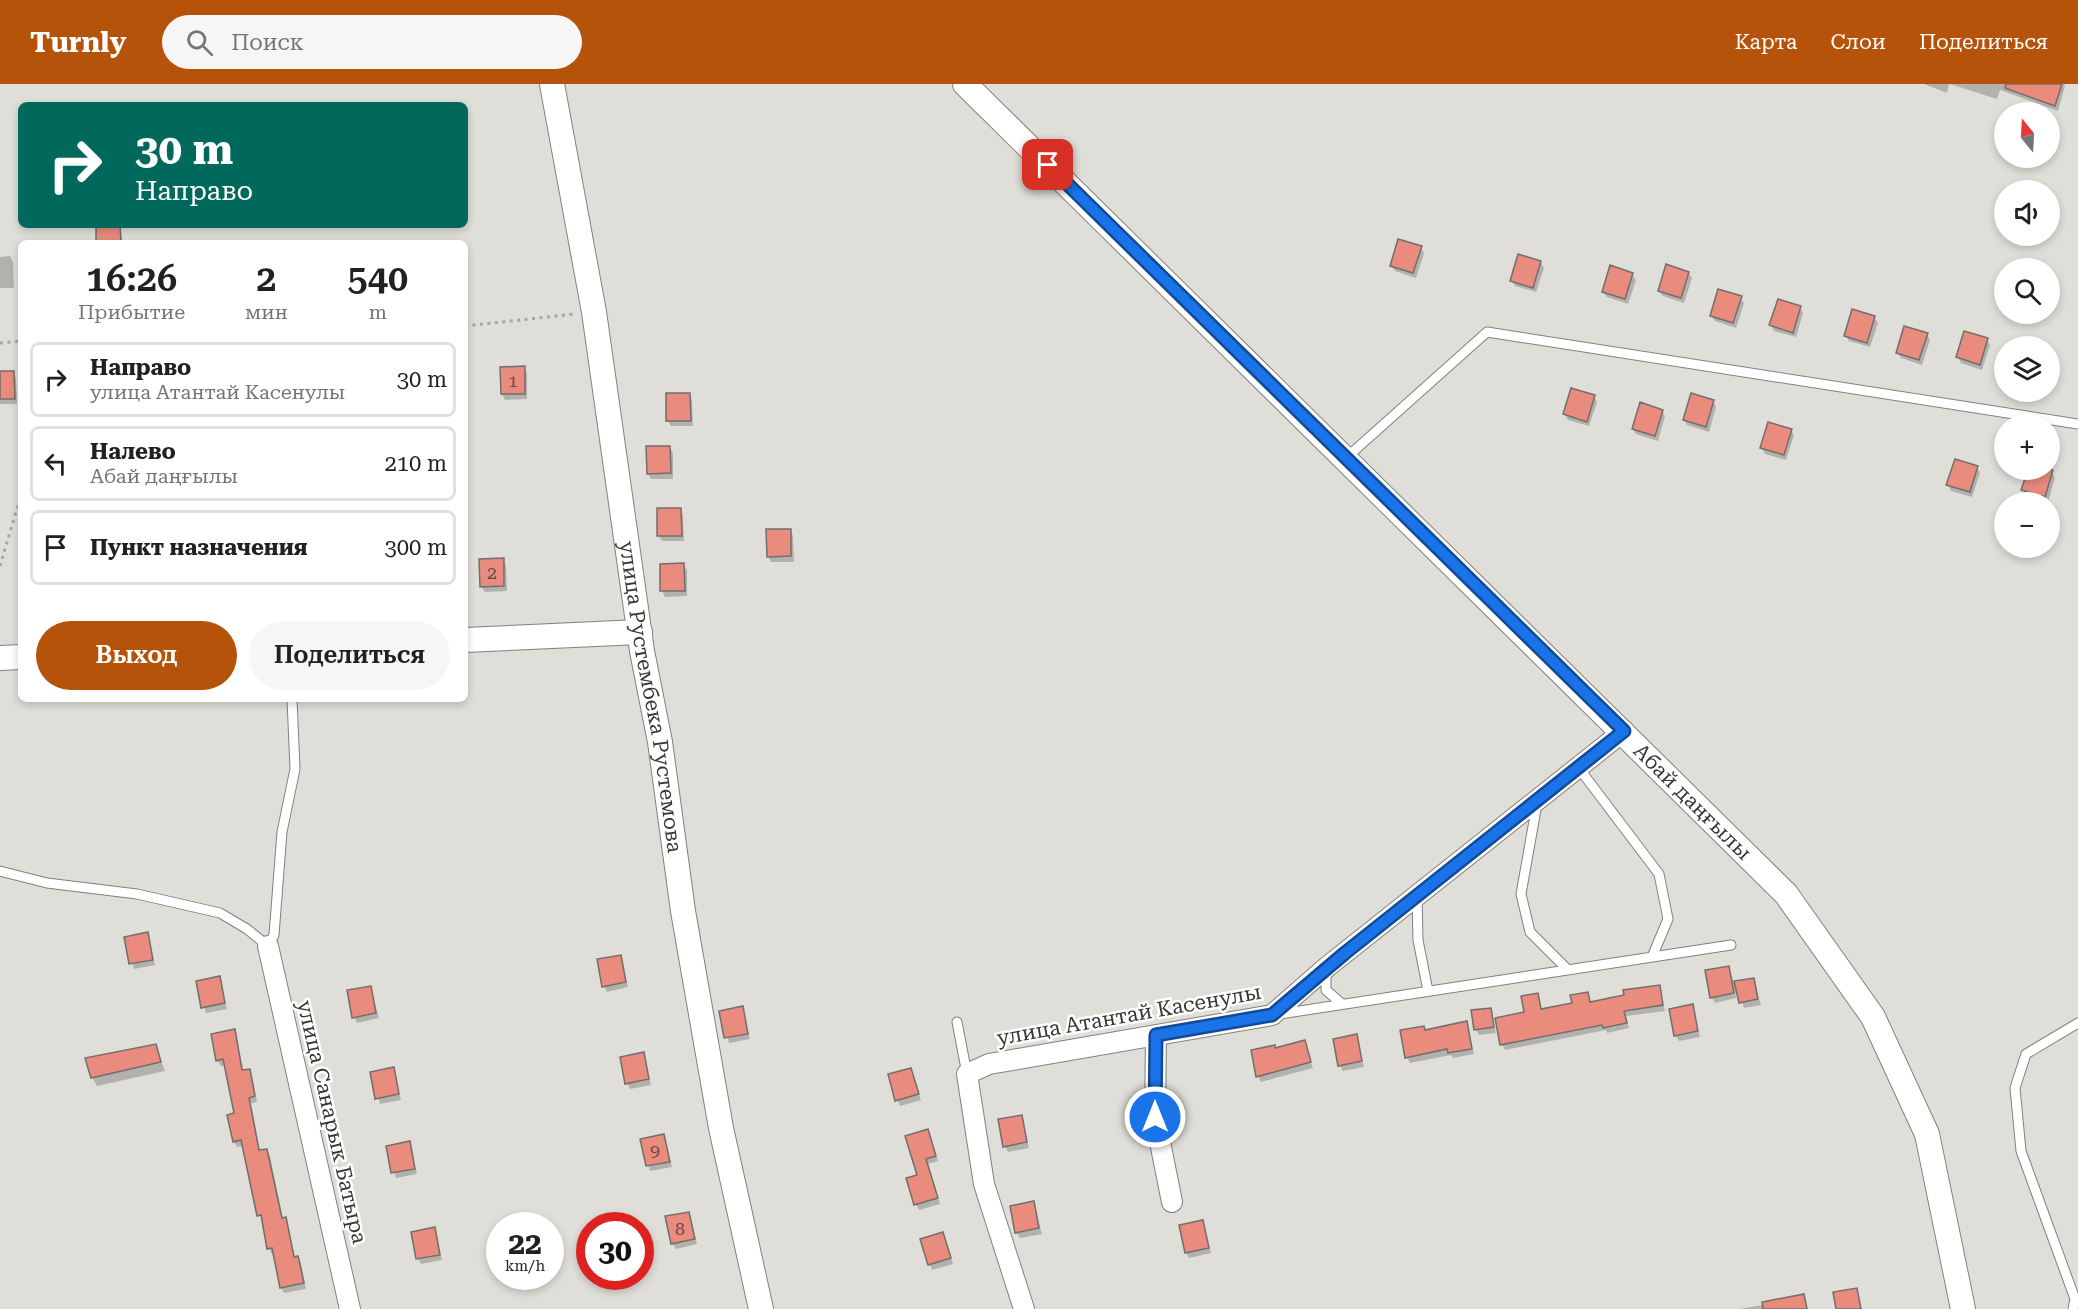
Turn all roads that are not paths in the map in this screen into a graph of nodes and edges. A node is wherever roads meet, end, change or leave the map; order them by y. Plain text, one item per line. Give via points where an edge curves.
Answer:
1 (552, 84) edge
2 (965, 84) edge
3 (2078, 424) edge
4 (1346, 458) junction
5 (640, 632) junction
6 (468, 640) edge
7 (18, 657) edge
8 (0, 658) edge
9 (292, 702) edge
10 (1624, 731) junction
11 (1578, 767) junction
12 (1538, 799) junction
13 (0, 871) edge
14 (1417, 895) junction
15 (268, 945) junction
16 (1731, 945) dead end
17 (1652, 957) junction
18 (1327, 967) junction
19 (1568, 970) junction
20 (1428, 991) junction
21 (1342, 1004) junction
22 (1272, 1015) junction
23 (957, 1022) dead end
24 (2078, 1023) edge
25 (1156, 1035) junction
26 (967, 1074) junction
27 (1172, 1202) dead end
28 (350, 1309) edge
29 (761, 1309) edge
30 (1024, 1309) edge
31 (1964, 1309) edge
32 (2073, 1309) edge

1 - 5 street, улица Рустембека Рустемова via 594,312
2 - 4 street, Абай даңғылы
3 - 4 lane via 1487,332
4 - 10 street, Абай даңғылы
5 - 6 street
5 - 29 street, улица Рустембека Рустемова via 721,1128
7 - 8 street
9 - 15 lane via 295,769 282,832 274,934
10 - 11 street, улица Атантай Касенулы
10 - 31 street, Абай даңғылы via 1786,894 1874,1017 1927,1134
11 - 12 street, улица Атантай Касенулы
11 - 17 lane via 1659,874 1668,919
12 - 14 street, улица Атантай Касенулы
12 - 19 lane via 1521,894 1530,932
13 - 15 lane via 47,883 137,894 220,913
14 - 18 street, улица Атантай Касенулы
14 - 20 lane via 1418,940
15 - 28 street, улица Санарык Батыра
16 - 17 lane
17 - 19 lane
18 - 21 lane via 1326,990
18 - 22 street, улица Атантай Касенулы
19 - 20 lane
20 - 21 lane
21 - 22 lane
22 - 25 street, улица Атантай Касенулы
23 - 26 lane
24 - 32 lane via 2026,1054 2015,1088 2021,1151 2075,1299
25 - 26 street, улица Атантай Касенулы via 989,1064
25 - 27 street via 1155,1117
26 - 30 street via 984,1184

